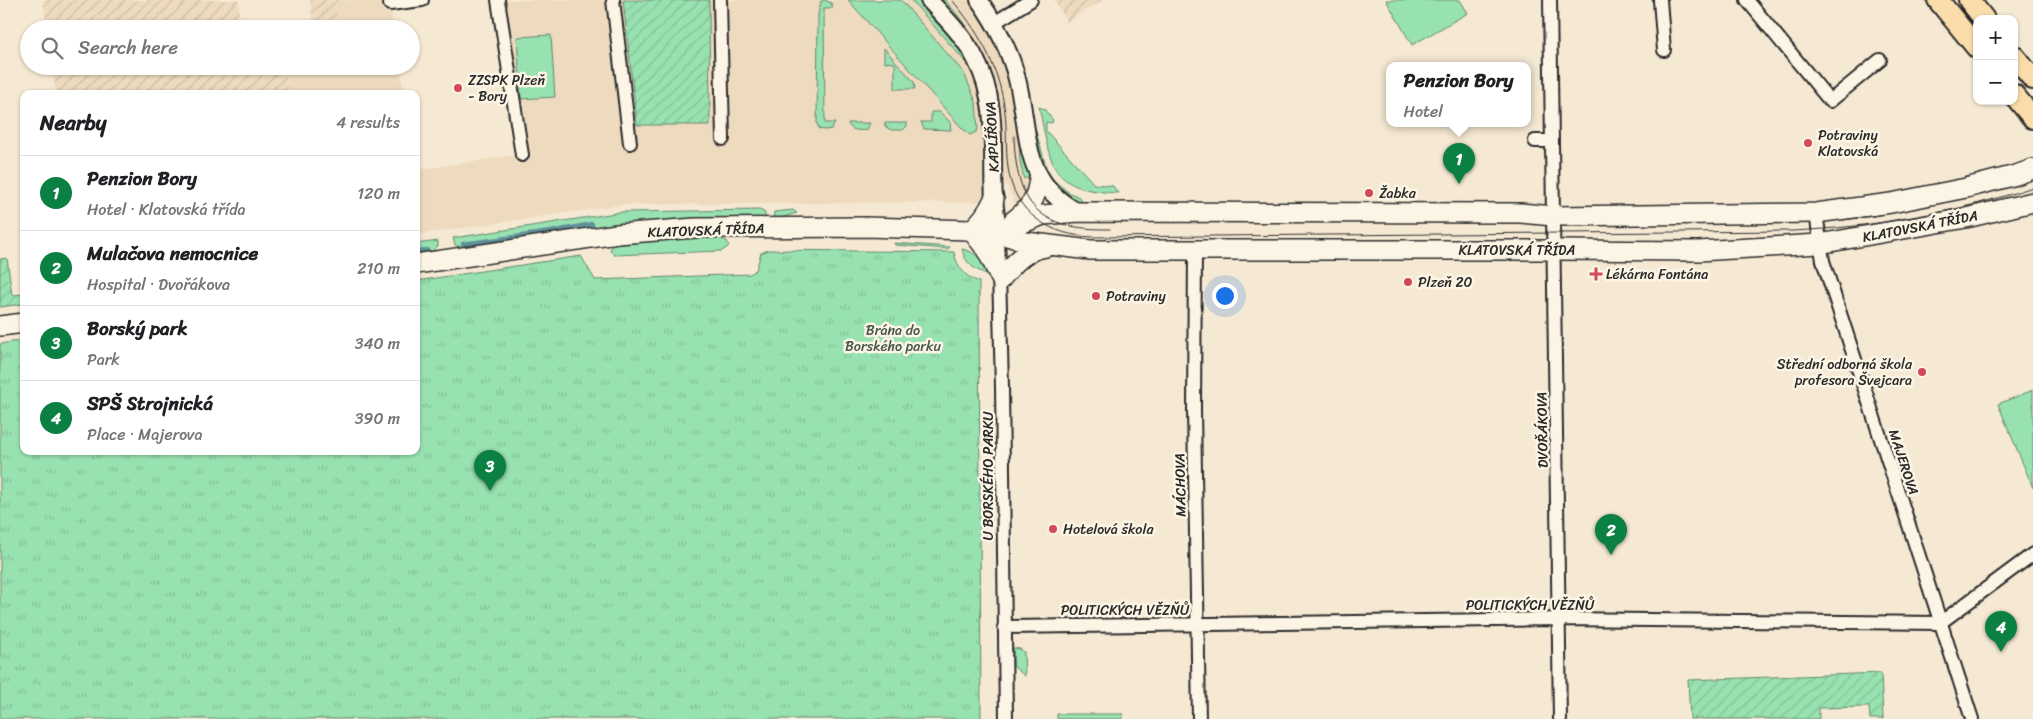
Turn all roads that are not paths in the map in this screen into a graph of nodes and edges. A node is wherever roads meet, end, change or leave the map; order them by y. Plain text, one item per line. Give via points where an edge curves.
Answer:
1 (422, 0) edge
2 (498, 0) edge
3 (613, 0) edge
4 (720, 0) edge
5 (929, 0) edge
6 (979, 0) edge
7 (1031, 0) edge
8 (1550, 0) edge
9 (1660, 0) edge
10 (1747, 0) edge
11 (1938, 0) edge
12 (1969, 0) edge
13 (390, 4) dead end
14 (1981, 15) edge
15 (994, 23) junction
16 (1973, 43) edge
17 (1664, 50) dead end
18 (1880, 60) dead end
19 (2017, 60) edge
20 (2033, 79) edge
21 (2018, 100) edge
22 (2033, 118) edge
23 (723, 139) dead end
24 (1535, 141) dead end
25 (1551, 141) junction
26 (630, 143) dead end
27 (522, 155) dead end
28 (2033, 168) edge
29 (1039, 178) junction
30 (994, 199) junction
31 (2033, 202) edge
32 (1078, 212) junction
33 (1816, 212) junction
34 (1554, 216) junction
35 (971, 230) junction
36 (998, 233) junction
37 (1819, 244) junction
38 (1055, 246) junction
39 (1195, 250) junction
40 (1555, 250) junction
41 (420, 263) edge
42 (1001, 278) junction
43 (20, 324) edge
44 (0, 326) edge
45 (2033, 554) edge
46 (1558, 619) junction
47 (1940, 623) junction
48 (1197, 624) junction
49 (1004, 627) junction
50 (1006, 719) edge
51 (1199, 719) edge
52 (1560, 719) edge
53 (1972, 719) edge

1 - 13 street
2 - 27 street
3 - 26 street
4 - 23 street
5 - 30 street, KAPLÍŘOVA via 966,43 988,90 994,137
6 - 15 street
7 - 15 street
8 - 25 street, DVOŘÁKOVA
9 - 17 street
10 - 18 street via 1830,101
11 - 16 main road
12 - 14 main road
15 - 29 street via 1013,65
19 - 20 main road
21 - 22 main road
24 - 25 street
25 - 34 street, DVOŘÁKOVA
28 - 33 main road, KLATOVSKÁ TŘÍDA via 1966,188 1891,203
29 - 32 street via 1056,198
29 - 36 main road via 1037,192 1027,211
30 - 35 main road via 985,216
30 - 36 street, KAPLÍŘOVA
31 - 37 main road, KLATOVSKÁ TŘÍDA via 1966,218
32 - 34 main road, KLATOVSKÁ TŘÍDA via 1520,213
32 - 36 main road, KLATOVSKÁ TŘÍDA via 1043,215
33 - 34 main road, KLATOVSKÁ TŘÍDA
33 - 37 street, MAJEROVA
34 - 40 street, DVOŘÁKOVA
35 - 36 main road, KLATOVSKÁ TŘÍDA
35 - 41 main road, KLATOVSKÁ TŘÍDA via 865,227 671,229
35 - 42 main road via 986,249
36 - 38 main road, KLATOVSKÁ TŘÍDA via 1026,242
36 - 42 street, U BORSKÉHO PARKU
37 - 40 main road, KLATOVSKÁ TŘÍDA via 1698,251
37 - 47 street, MAJEROVA
38 - 39 main road, KLATOVSKÁ TŘÍDA via 1090,250
38 - 42 main road via 1029,252
39 - 40 main road, KLATOVSKÁ TŘÍDA
39 - 48 street, MÁCHOVA
40 - 46 street, DVOŘÁKOVA
42 - 49 street, U BORSKÉHO PARKU
43 - 44 main road
45 - 47 street
46 - 47 street, POLITICKÝCH VĚZŇŮ
46 - 48 street, POLITICKÝCH VĚZŇŮ
46 - 52 street, DVOŘÁKOVA
47 - 53 street, MAJEROVA
48 - 49 street, POLITICKÝCH VĚZŇŮ
48 - 51 street, MÁCHOVA
49 - 50 street, U BORSKÉHO PARKU

